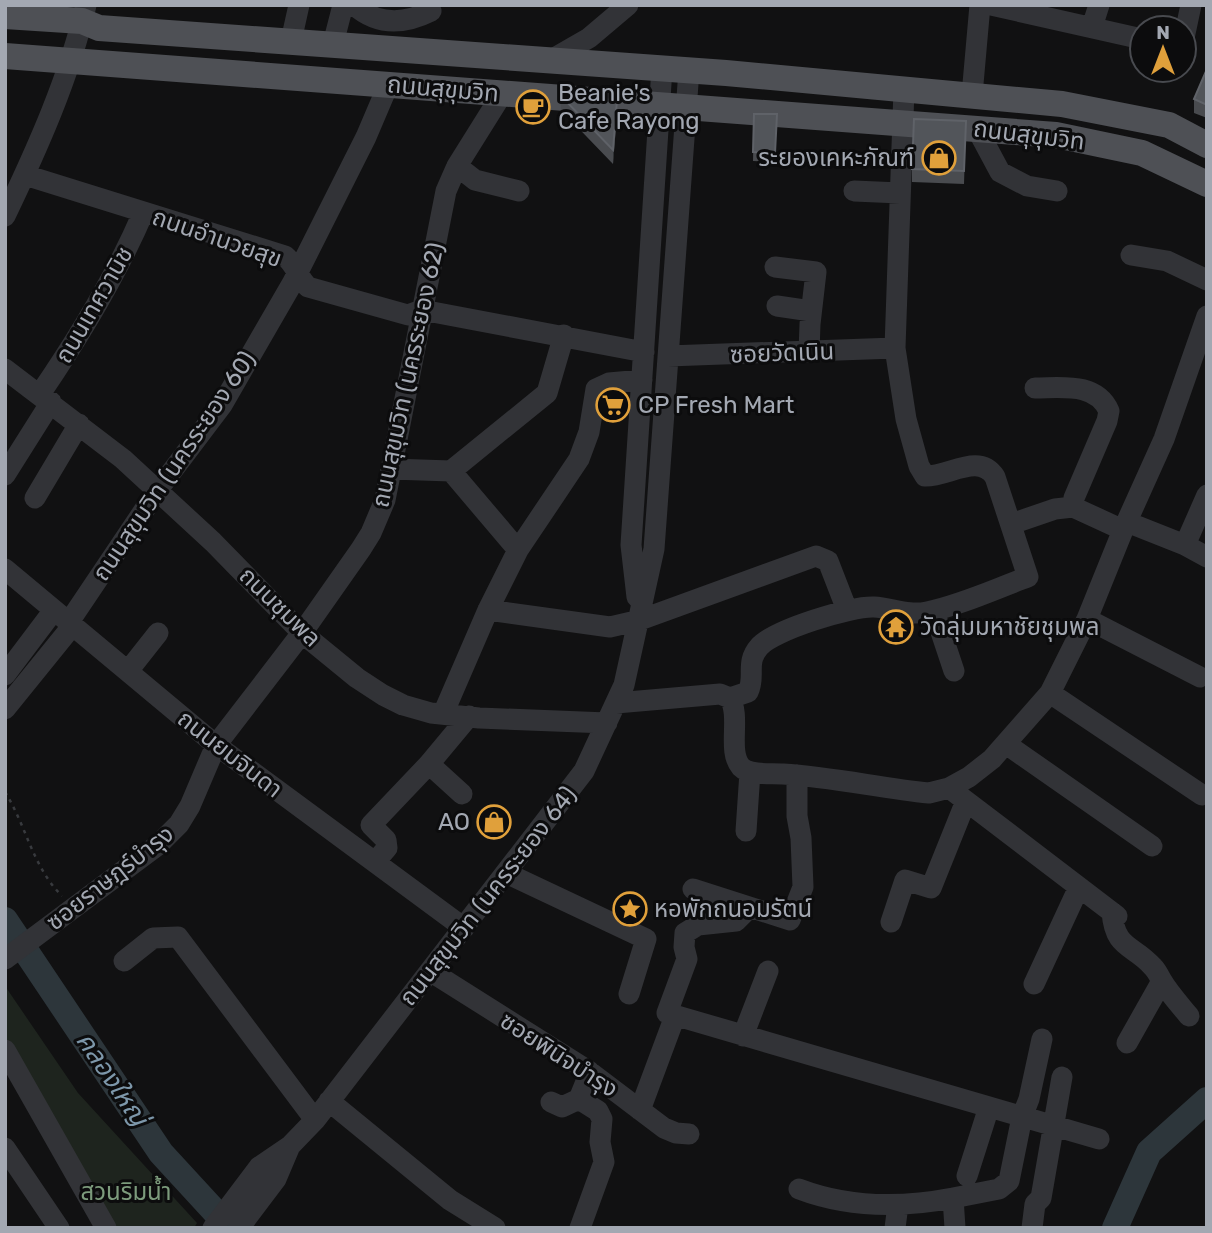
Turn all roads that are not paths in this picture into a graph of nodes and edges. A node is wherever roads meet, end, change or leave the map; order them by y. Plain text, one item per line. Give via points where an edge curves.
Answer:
1 (299, 5) edge
2 (343, 5) edge
3 (354, 5) edge
4 (628, 5) edge
5 (980, 5) edge
6 (1100, 5) edge
7 (994, 6) edge
8 (432, 8) edge
9 (21, 13) edge
10 (84, 13) edge
11 (1091, 27) junction
12 (1128, 35) edge
13 (292, 41) junction
14 (332, 44) junction
15 (422, 50) junction
16 (5, 56) edge
17 (71, 60) junction
18 (549, 61) junction
19 (662, 68) junction
20 (689, 70) junction
21 (329, 79) junction
22 (389, 83) junction
23 (904, 89) junction
24 (502, 94) junction
25 (972, 95) junction
26 (660, 107) junction
27 (686, 107) junction
28 (903, 122) junction
29 (977, 128) junction
30 (1207, 145) edge
31 (457, 166) junction
32 (25, 175) junction
33 (1207, 184) edge
34 (519, 191) dead end
35 (854, 191) dead end
36 (1057, 191) dead end
37 (900, 193) junction
38 (143, 213) junction
39 (5, 216) edge
40 (1131, 255) dead end
41 (775, 267) dead end
42 (298, 272) junction
43 (1207, 279) edge
44 (777, 306) dead end
45 (422, 310) junction
46 (811, 310) junction
47 (1207, 316) edge
48 (564, 335) junction
49 (895, 348) junction
50 (644, 352) junction
51 (809, 352) junction
52 (668, 356) junction
53 (5, 369) edge
54 (642, 380) junction
55 (1035, 388) dead end
56 (45, 398) junction
57 (79, 424) junction
58 (391, 469) junction
59 (451, 471) junction
60 (5, 475) edge
61 (157, 491) junction
62 (1207, 495) edge
63 (35, 498) dead end
64 (1073, 507) junction
65 (1011, 524) junction
66 (1125, 526) junction
67 (1185, 545) junction
68 (518, 550) junction
69 (1207, 557) edge
70 (7, 574) edge
71 (488, 610) junction
72 (847, 610) junction
73 (934, 611) junction
74 (65, 619) junction
75 (1087, 619) junction
76 (640, 620) junction
77 (158, 633) dead end
78 (302, 633) junction
79 (128, 671) junction
80 (954, 671) dead end
81 (5, 675) edge
82 (1200, 677) dead end
83 (1049, 693) junction
84 (730, 698) junction
85 (616, 703) junction
86 (5, 709) edge
87 (443, 714) junction
88 (468, 716) junction
89 (607, 723) junction
90 (1006, 744) junction
91 (216, 745) junction
92 (429, 765) junction
93 (750, 772) junction
94 (797, 775) junction
95 (462, 794) dead end
96 (958, 795) junction
97 (1202, 795) dead end
98 (746, 831) dead end
99 (1152, 846) dead end
100 (374, 862) junction
101 (506, 873) junction
102 (1079, 887) junction
103 (693, 890) dead end
104 (748, 909) junction
105 (891, 922) dead end
106 (464, 928) junction
107 (5, 959) edge
108 (124, 961) dead end
109 (430, 971) junction
110 (768, 971) dead end
111 (1162, 981) junction
112 (1034, 984) dead end
113 (629, 994) dead end
114 (675, 1016) junction
115 (1189, 1016) dead end
116 (743, 1036) junction
117 (1042, 1039) dead end
118 (1127, 1043) dead end
119 (5, 1050) edge
120 (11, 1070) edge
121 (590, 1072) junction
122 (1062, 1077) dead end
123 (579, 1099) junction
124 (330, 1101) junction
125 (551, 1102) dead end
126 (989, 1107) junction
127 (640, 1110) junction
128 (1022, 1117) junction
129 (315, 1120) junction
130 (1054, 1126) junction
131 (689, 1134) dead end
132 (1099, 1139) dead end
133 (5, 1148) edge
134 (268, 1173) junction
135 (967, 1176) dead end
136 (799, 1189) dead end
137 (953, 1198) junction
138 (898, 1205) junction
139 (59, 1228) edge
140 (106, 1228) edge
141 (213, 1228) edge
142 (239, 1228) edge
143 (495, 1228) edge
144 (580, 1228) edge
145 (895, 1228) edge
146 (955, 1228) edge
147 (1032, 1228) edge

1 - 13 street
2 - 14 street
3 - 8 street via 393,22 411,21
4 - 18 street via 589,38
5 - 25 street
6 - 11 street
7 - 11 street
8 - 15 street
9 - 10 main road, ถนนสุขุมวิท
10 - 13 main road, ถนนสุขุมวิท via 99,28
10 - 17 street
11 - 12 street
13 - 14 main road, ถนนสุขุมวิท
14 - 15 main road, ถนนสุขุมวิท
14 - 21 main road
15 - 18 main road, ถนนสุขุมวิท
16 - 17 main road, ถนนสุขุมวิท
17 - 21 main road, ถนนสุขุมวิท
17 - 32 street
18 - 19 main road, ถนนสุขุมวิท
19 - 20 main road, ถนนสุขุมวิท
19 - 26 street, ถนนสุขุมวิท (นครระยอง 64)
20 - 23 main road, ถนนสุขุมวิท
20 - 27 street, ถนนสุขุมวิท (นครระยอง 64)
21 - 22 main road, ถนนสุขุมวิท
22 - 24 main road, ถนนสุขุมวิท
22 - 42 street, ถนนสุขุมวิท (นครระยอง 60)
23 - 25 main road, ถนนสุขุมวิท
23 - 28 street
24 - 26 main road, ถนนสุขุมวิท
24 - 31 street, ถนนสุขุมวิท (นครระยอง 62)
25 - 30 main road, ถนนสุขุมวิท via 1062,104 1169,125
26 - 27 main road, ถนนสุขุมวิท
26 - 50 street, ถนนสุขุมวิท (นครระยอง 64)
27 - 28 main road, ถนนสุขุมวิท
27 - 52 street, ถนนสุขุมวิท (นครระยอง 64)
28 - 29 main road, ถนนสุขุมวิท
28 - 37 street
29 - 33 main road, ถนนสุขุมวิท via 1056,135 1142,153
29 - 36 street via 1000,172 1027,186
31 - 34 street via 475,180
31 - 45 street, ถนนสุขุมวิท (นครระยอง 62) via 446,191
32 - 38 street, ถนนอำนวยสุข
32 - 39 street
35 - 37 street
37 - 49 street
38 - 42 street, ถนนอำนวยสุข via 285,256
38 - 56 street, ถนนเทศวานิช
40 - 43 street via 1167,261
41 - 46 street via 816,272
42 - 45 street, ถนนอำนวยสุข via 308,287 408,315
42 - 61 street, ถนนสุขุมวิท (นครระยอง 60) via 222,405
44 - 46 street
45 - 48 street, ถนนอำนวยสุข
45 - 58 street, ถนนสุขุมวิท (นครระยอง 62)
46 - 51 street
47 - 66 street via 1164,439
48 - 50 street, ถนนอำนวยสุข
48 - 59 street via 547,393
49 - 51 street, ซอยวัดเนิน
49 - 65 street via 906,419 921,472 931,476 979,464 990,470
50 - 54 street, ถนนสุขุมวิท (นครระยอง 64)
51 - 52 street, ซอยวัดเนิน
52 - 76 street, ถนนสุขุมวิท (นครระยอง 64) via 654,549
53 - 56 street, ถนนชุมพล
54 - 68 street via 596,389 579,459
54 - 76 street, ถนนสุขุมวิท (นครระยอง 64) via 631,545
55 - 64 street via 1090,391 1109,411
56 - 57 street, ถนนชุมพล
56 - 60 street, ถนนเทศวานิช
57 - 61 street, ถนนชุมพล
57 - 63 street
58 - 59 street
58 - 78 street, ถนนสุขุมวิท (นครระยอง 62) via 385,500 371,533
59 - 68 street
61 - 74 street, ถนนสุขุมวิท (นครระยอง 60)
61 - 78 street, ถนนชุมพล
62 - 67 street
64 - 65 street
64 - 66 street
65 - 73 street via 1028,577
66 - 67 street
66 - 75 street
67 - 69 street
68 - 71 street
70 - 74 street, ถนนยมจินดา
71 - 76 street via 610,627
71 - 87 street
72 - 73 street
72 - 76 street via 828,561 816,556
72 - 84 street via 766,640 751,661 748,692
73 - 80 street
74 - 79 street, ถนนยมจินดา
74 - 81 street
74 - 86 street
75 - 82 street
75 - 83 street
76 - 85 street, ถนนสุขุมวิท (นครระยอง 64)
77 - 79 street
78 - 87 street, ถนนชุมพล via 383,695
78 - 91 street, ถนนสุขุมวิท (นครระยอง 62)
79 - 91 street, ถนนยมจินดา
83 - 90 street
83 - 97 street
84 - 85 street via 720,694
84 - 93 street via 735,706 736,756
85 - 89 street, ถนนสุขุมวิท (นครระยอง 64)
87 - 88 street, ถนนชุมพล
88 - 89 street, ถนนชุมพล
88 - 92 street
89 - 101 street, ถนนสุขุมวิท (นครระยอง 64) via 584,771
90 - 96 street via 969,777
90 - 99 street
91 - 100 street, ถนนยมจินดา
91 - 107 street, ซอยราษฎร์บำรุง via 179,824 158,845
92 - 95 street
92 - 100 street via 371,825 386,840 387,848
93 - 94 street
93 - 98 street
94 - 96 street
94 - 104 street via 803,887 790,920
96 - 102 street
96 - 105 street via 931,888 905,880
100 - 106 street, ถนนยมจินดา
101 - 106 street, ถนนสุขุมวิท (นครระยอง 64)
101 - 113 street via 646,939
102 - 111 street via 1114,914 1118,937 1156,969
102 - 112 street
103 - 104 street
104 - 114 street via 736,921 698,925 685,933 687,959 667,1013
106 - 109 street, ถนนสุขุมวิท (นครระยอง 64)
108 - 129 street via 153,938 178,937
109 - 121 street, ซอยพินิจบำรุง
109 - 124 street, ถนนสุขุมวิท (นครระยอง 64)
110 - 116 street
111 - 115 street
111 - 118 street
114 - 116 street
114 - 127 street
116 - 126 street
117 - 128 street
119 - 120 street
120 - 140 street
121 - 123 street
121 - 127 street, ซอยพินิจบำรุง
122 - 130 street
123 - 125 street via 562,1107
123 - 144 street via 602,1119 604,1162
124 - 129 street, ถนนสุขุมวิท (นครระยอง 64)
124 - 143 street via 450,1200
126 - 128 street
126 - 135 street
127 - 131 street, ซอยพินิจบำรุง via 664,1128
128 - 130 street
128 - 137 street via 1009,1181 999,1189
129 - 134 street, ถนนสุขุมวิท (นครระยอง 64)
130 - 132 street
130 - 147 street
133 - 139 street
134 - 141 street, ถนนสุขุมวิท (นครระยอง 64)
134 - 142 street, ถนนสุขุมวิท (นครระยอง 64)
136 - 138 street via 840,1201
137 - 138 street
137 - 146 street
138 - 145 street

